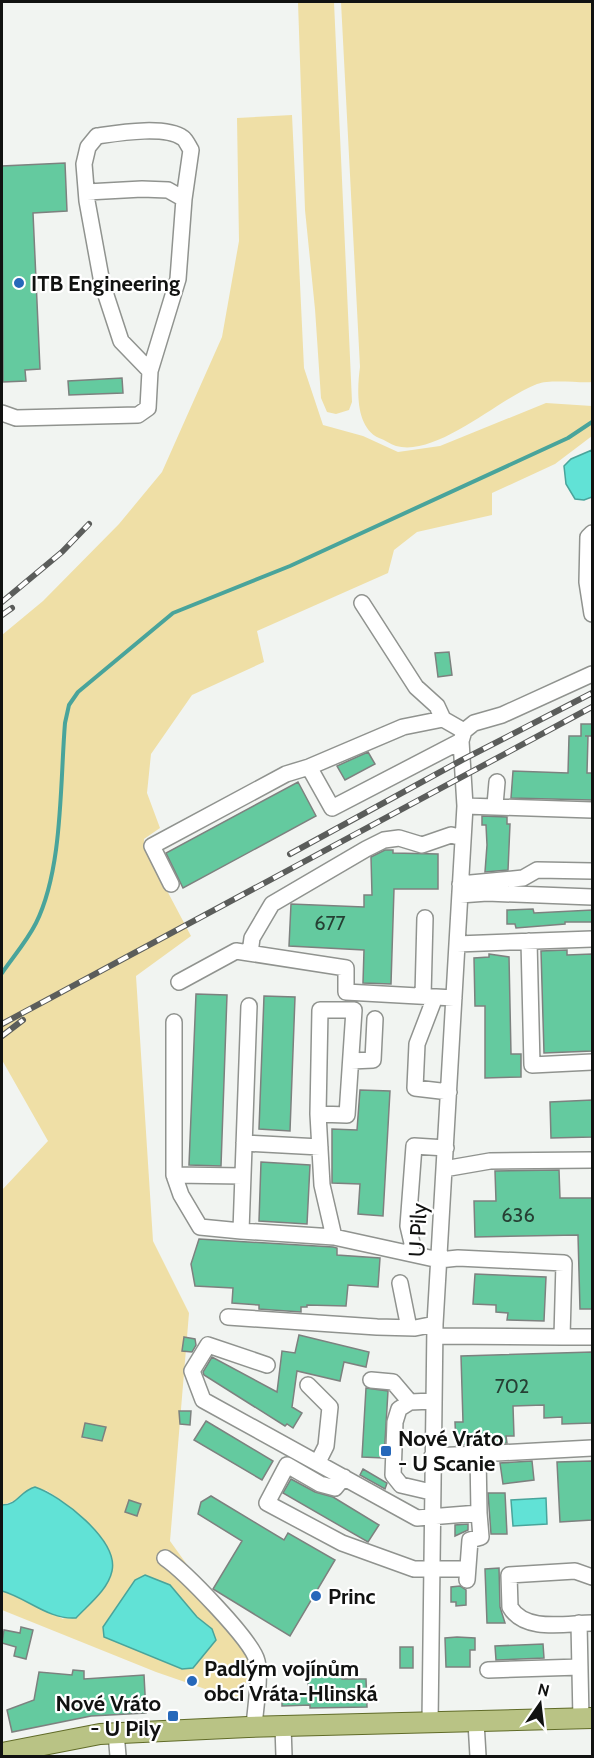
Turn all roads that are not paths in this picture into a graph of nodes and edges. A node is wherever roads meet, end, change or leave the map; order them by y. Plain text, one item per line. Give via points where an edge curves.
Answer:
1 (87, 192) junction
2 (184, 200) junction
3 (150, 371) junction
4 (2, 413) edge
5 (592, 533) edge
6 (362, 603) dead end
7 (592, 614) edge
8 (592, 674) edge
9 (443, 719) junction
10 (462, 736) junction
11 (309, 767) junction
12 (497, 782) dead end
13 (465, 806) junction
14 (495, 806) junction
15 (592, 810) edge
16 (463, 838) junction
17 (592, 871) edge
18 (171, 884) dead end
19 (460, 889) junction
20 (592, 897) edge
21 (425, 918) dead end
22 (592, 939) edge
23 (529, 942) junction
24 (457, 945) junction
25 (250, 953) junction
26 (179, 982) dead end
27 (429, 996) junction
28 (454, 998) junction
29 (249, 1006) dead end
30 (375, 1019) dead end
31 (174, 1022) dead end
32 (351, 1060) junction
33 (592, 1062) edge
34 (449, 1092) junction
35 (318, 1114) junction
36 (244, 1143) junction
37 (320, 1147) junction
38 (446, 1148) junction
39 (592, 1160) edge
40 (444, 1169) junction
41 (174, 1175) junction
42 (243, 1176) junction
43 (241, 1231) junction
44 (334, 1237) junction
45 (411, 1253) junction
46 (439, 1260) junction
47 (400, 1283) dead end
48 (228, 1317) dead end
49 (409, 1328) junction
50 (435, 1330) junction
51 (562, 1337) junction
52 (592, 1337) edge
53 (267, 1365) dead end
54 (371, 1380) dead end
55 (308, 1384) dead end
56 (433, 1401) junction
57 (410, 1402) junction
58 (592, 1448) edge
59 (478, 1455) junction
60 (432, 1456) junction
61 (318, 1462) junction
62 (344, 1477) junction
63 (431, 1492) junction
64 (479, 1513) junction
65 (432, 1517) junction
66 (165, 1558) dead end
67 (431, 1570) junction
68 (592, 1577) edge
69 (586, 1623) edge
70 (580, 1667) junction
71 (488, 1670) dead end
72 (587, 1718) edge
73 (476, 1722) junction
74 (430, 1723) junction
75 (254, 1726) junction
76 (284, 1726) junction
77 (116, 1733) junction
78 (2, 1753) edge
79 (118, 1756) edge
80 (284, 1756) edge
81 (478, 1756) edge

1 - 2 street via 168,190
1 - 2 street via 84,164 88,147 97,136 164,131 183,138 191,150
1 - 3 street via 102,283 121,341
2 - 3 street via 178,279
3 - 4 street via 150,401 148,408 138,415 16,418
5 - 7 street via 588,537 587,582
6 - 9 street via 416,687 437,706
8 - 10 street via 502,715 474,723
9 - 10 street
9 - 11 street via 403,728
10 - 11 street via 332,808
10 - 13 street, U Pily
11 - 18 street via 286,774 152,846
12 - 14 street
13 - 14 street
13 - 16 street, U Pily
14 - 15 street
16 - 19 street, U Pily
16 - 25 street via 451,836 422,845 399,838 366,849 272,904 252,938
17 - 19 street via 537,870 523,878
19 - 20 street
19 - 24 street, U Pily
21 - 27 street
22 - 23 street
23 - 24 street
23 - 33 street via 532,1065
24 - 28 street, U Pily
25 - 26 street via 236,951
25 - 27 street via 346,968 346,992
27 - 28 street
27 - 34 street via 417,1044 416,1088
28 - 34 street, U Pily
29 - 36 street
30 - 32 street via 373,1060
31 - 41 street
32 - 35 street via 347,1115
32 - 35 street via 354,1010 320,1010
34 - 38 street, U Pily
35 - 37 street
36 - 37 street
36 - 42 street
37 - 44 street via 322,1185
38 - 40 street, U Pily
38 - 45 street via 414,1146 408,1226
39 - 40 street via 490,1161
40 - 46 street, U Pily
41 - 42 street
41 - 43 street via 200,1227
42 - 43 street
43 - 44 street
44 - 45 street
45 - 46 street
46 - 50 street, U Pily
46 - 51 street via 564,1263
47 - 49 street
48 - 49 street
49 - 50 street
50 - 51 street
50 - 56 street, U Pily
51 - 52 street
53 - 61 street via 208,1345 192,1371 203,1400
54 - 57 street via 393,1382
55 - 61 street via 330,1407 326,1446
56 - 57 street
56 - 60 street, U Pily
57 - 63 street via 399,1409 395,1422 393,1475 401,1485
58 - 59 street
59 - 60 street
59 - 64 street
60 - 63 street, U Pily
61 - 62 street
62 - 65 street via 417,1518
62 - 67 street via 335,1488 287,1465 267,1503 342,1543 414,1569
63 - 65 street, U Pily
64 - 65 street
64 - 67 street via 481,1537 470,1540 467,1575
65 - 67 street, U Pily
66 - 75 street via 179,1567 243,1638 257,1661
67 - 74 street, U Pily
68 - 69 street via 574,1571 509,1575 510,1607 522,1621
69 - 70 street
70 - 71 street
70 - 72 street
72 - 73 main road
73 - 74 main road
73 - 81 street
74 - 76 main road
75 - 76 main road
75 - 77 main road
76 - 80 street
77 - 78 main road via 84,1735
77 - 79 street

